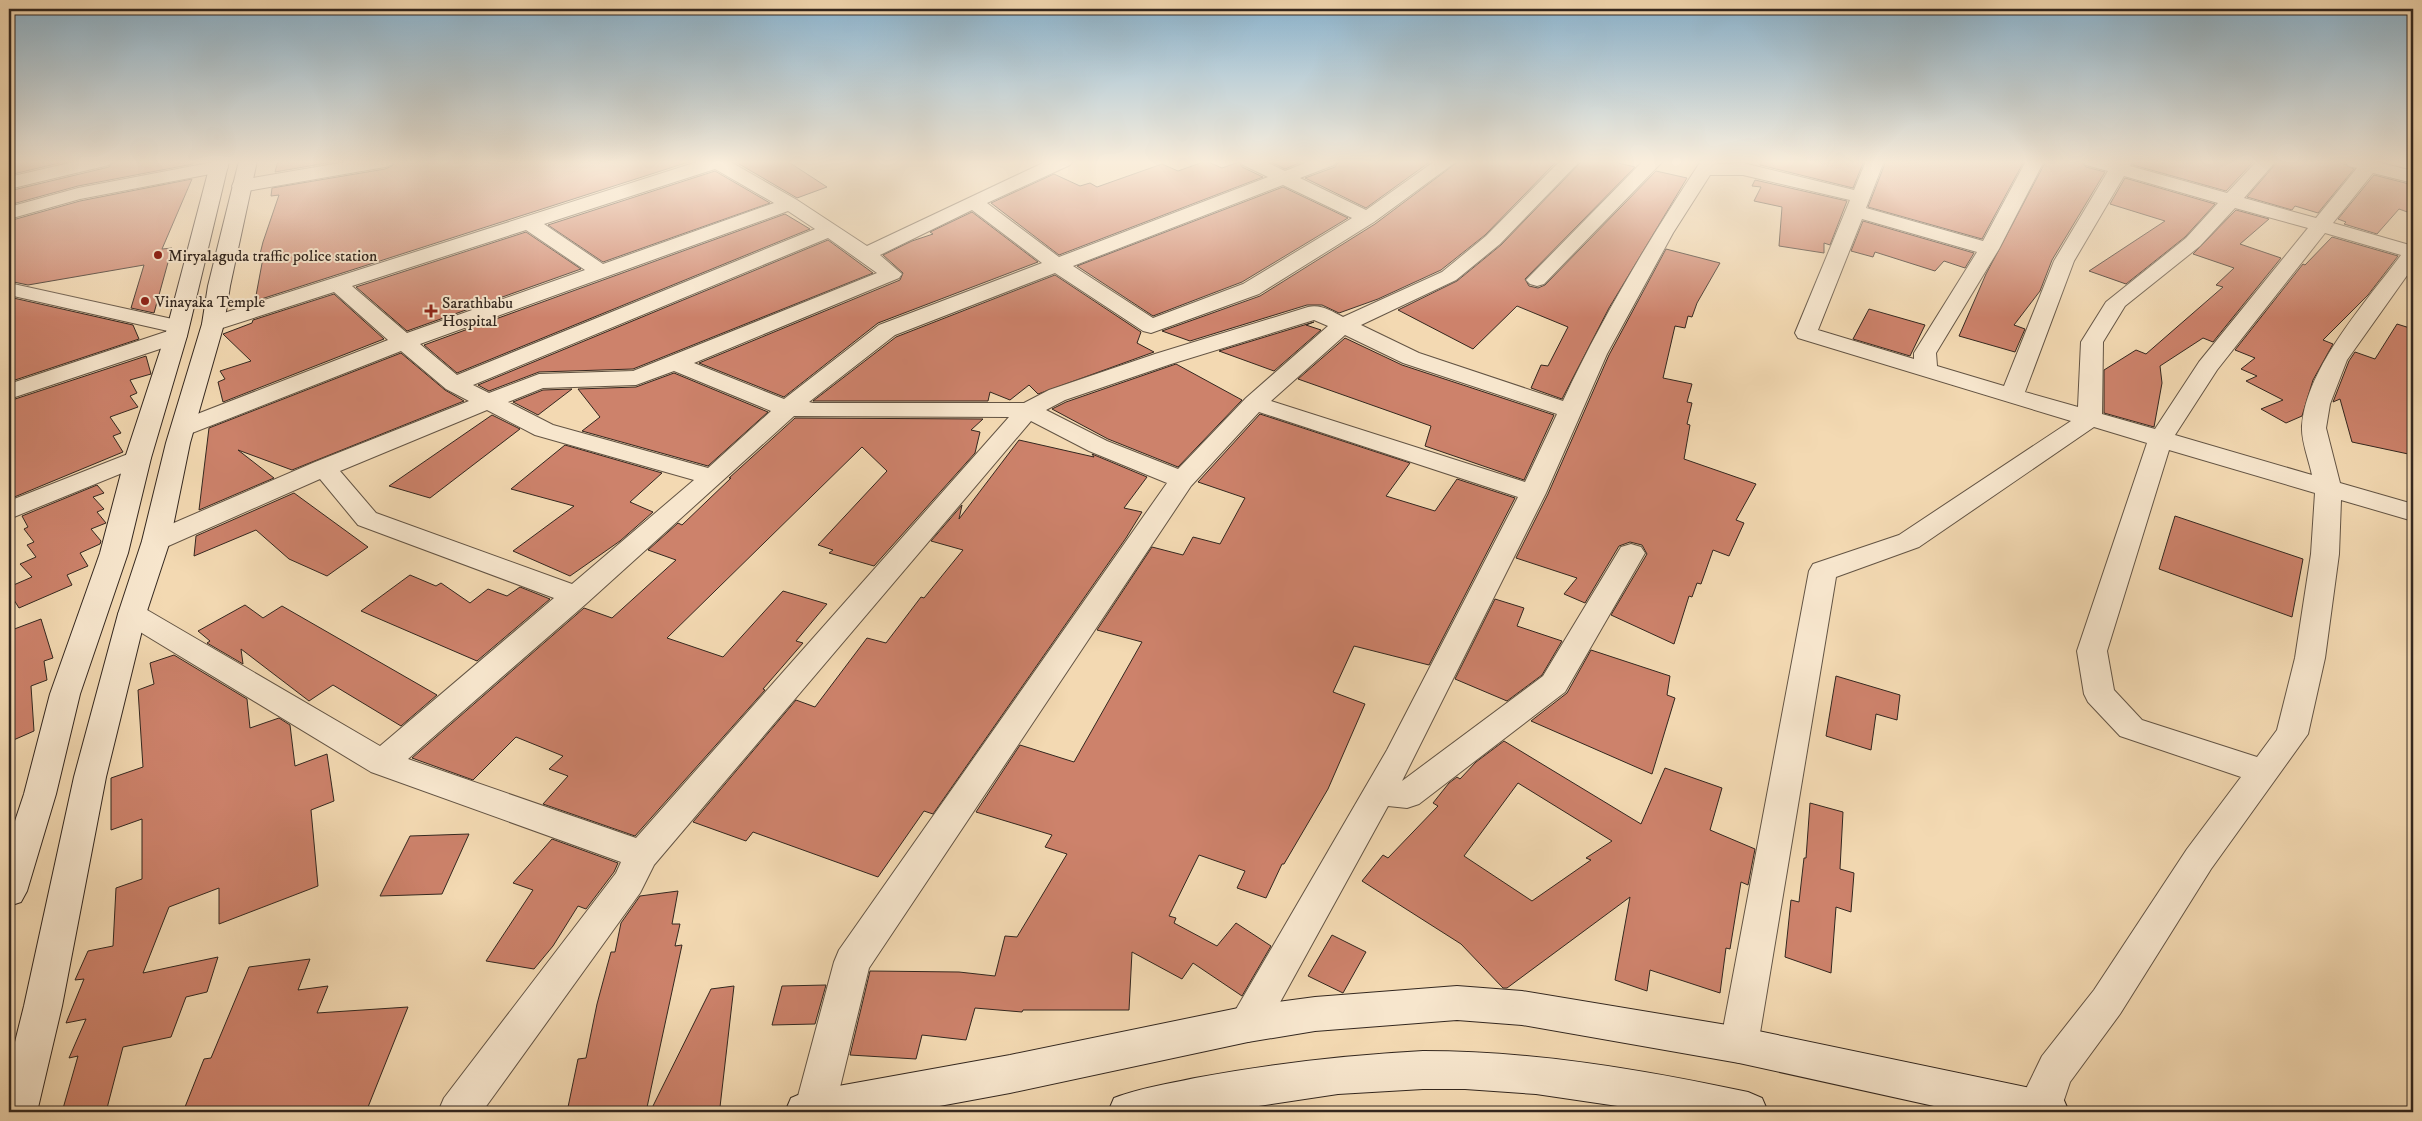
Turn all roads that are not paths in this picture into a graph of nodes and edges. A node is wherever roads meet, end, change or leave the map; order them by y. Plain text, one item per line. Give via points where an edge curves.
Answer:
1 (207, 213) edge
2 (235, 213) edge
3 (554, 213) edge
4 (764, 213) edge
5 (804, 213) edge
6 (952, 213) edge
7 (988, 213) edge
8 (1193, 213) edge
9 (1358, 213) edge
10 (1374, 213) edge
11 (1519, 213) edge
12 (1602, 213) edge
13 (1675, 213) edge
14 (1855, 213) edge
15 (1886, 213) edge
16 (2008, 213) edge
17 (2093, 213) edge
18 (2218, 213) edge
19 (2274, 213) edge
20 (2329, 213) edge
21 (1367, 218) junction
22 (529, 223) junction
23 (2319, 227) junction
24 (830, 230) junction
25 (1989, 249) junction
26 (2413, 252) edge
27 (866, 254) junction
28 (1057, 265) junction
29 (601, 272) junction
30 (1536, 280) dead end
31 (338, 284) junction
32 (9, 289) edge
33 (214, 324) junction
34 (1343, 325) junction
35 (177, 332) junction
36 (404, 342) junction
37 (674, 363) junction
38 (1925, 370) junction
39 (454, 384) junction
40 (9, 392) edge
41 (2012, 396) junction
42 (488, 402) junction
43 (1254, 404) junction
44 (786, 408) junction
45 (1028, 410) junction
46 (1570, 411) junction
47 (2090, 419) junction
48 (183, 428) junction
49 (2160, 440) junction
50 (138, 458) junction
51 (324, 468) junction
52 (713, 477) junction
53 (1182, 480) junction
54 (2328, 488) junction
55 (1533, 493) junction
56 (9, 511) edge
57 (2413, 513) edge
58 (156, 541) junction
59 (1631, 553) dead end
60 (578, 596) junction
61 (132, 614) junction
62 (382, 763) junction
63 (2264, 772) junction
64 (1379, 792) junction
65 (642, 855) junction
66 (9, 891) edge
67 (1248, 1024) junction
68 (1739, 1045) junction
69 (810, 1111) edge
70 (17, 1112) edge
71 (458, 1112) edge
72 (1128, 1112) edge
73 (1748, 1112) edge
74 (2043, 1112) edge

1 - 35 street
2 - 33 street
3 - 22 street
4 - 29 street
5 - 24 street
6 - 27 street
7 - 28 street
8 - 28 street
9 - 21 street
10 - 21 street
11 - 34 street via 1449,276
12 - 30 street
13 - 46 street via 1596,354
14 - 38 street via 1806,333
15 - 25 street
16 - 25 street
17 - 41 street via 2064,260
18 - 47 street via 2193,242 2117,302 2092,342
19 - 23 street
20 - 23 street
21 - 28 street via 1251,289 1151,326
22 - 29 street
22 - 31 street
23 - 26 street
23 - 49 street via 2206,367
24 - 27 street
24 - 39 street
25 - 38 street via 1924,354
26 - 54 street via 2336,360 2325,382 2314,428
27 - 37 street via 892,274
28 - 44 street via 887,330 841,362
29 - 36 street
31 - 33 street
31 - 36 street
32 - 35 street
33 - 48 street
34 - 43 street
34 - 45 street via 1316,312 1057,395
34 - 46 street via 1411,358
35 - 40 street
35 - 50 street
36 - 39 street
36 - 48 street
37 - 42 street via 636,378 539,381
37 - 44 street
38 - 41 street
39 - 42 street
41 - 47 street
42 - 51 street
42 - 52 street via 544,430
43 - 53 street
43 - 55 street
44 - 45 street
44 - 52 street
45 - 53 street via 1098,446
45 - 65 street
46 - 55 street
47 - 49 street
47 - 68 street via 1909,541 1823,571
48 - 58 street
49 - 54 street
49 - 63 street via 2092,652 2099,694 2131,728
50 - 56 street
50 - 66 street via 114,553 65,694 40,794
51 - 58 street
51 - 60 street via 367,519
52 - 60 street
53 - 69 street via 852,962
54 - 57 street
54 - 63 street via 2325,554 2303,692 2292,734
55 - 64 street
58 - 61 street
59 - 64 street via 1554,684 1407,796
60 - 62 street
61 - 62 street
61 - 70 street via 118,679 90,777 43,1006
62 - 65 street
63 - 74 street via 2199,859 2108,1002 2056,1069 2045,1091
64 - 67 street
65 - 71 street via 628,883
67 - 68 street via 1315,1014 1457,1003 1522,1008
67 - 69 street via 1010,1074
68 - 74 street
72 - 73 street via 1316,1078 1464,1070 1612,1086

